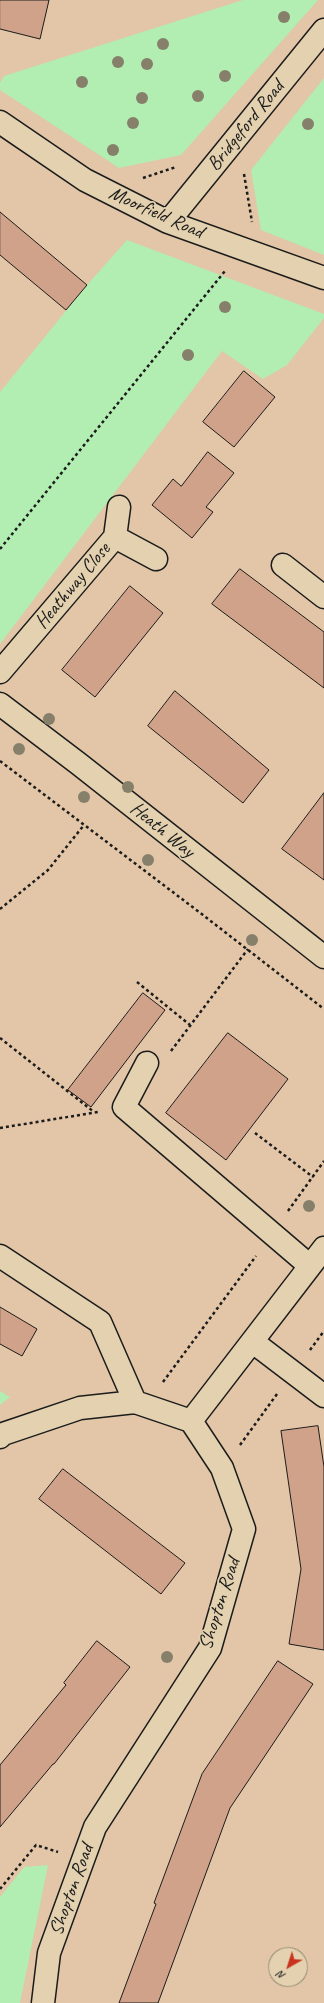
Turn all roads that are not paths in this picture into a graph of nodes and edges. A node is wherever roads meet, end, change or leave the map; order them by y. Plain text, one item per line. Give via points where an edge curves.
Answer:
1 (324, 30) edge
2 (0, 122) edge
3 (168, 222) junction
4 (324, 278) edge
5 (119, 508) dead end
6 (115, 537) junction
7 (156, 559) dead end
8 (283, 565) dead end
9 (324, 597) edge
10 (0, 672) edge
11 (0, 704) edge
12 (324, 957) edge
13 (147, 1063) road end
14 (324, 1248) edge
15 (0, 1256) edge
16 (310, 1266) junction
17 (252, 1342) junction
18 (131, 1393) junction
19 (324, 1396) edge
20 (191, 1421) junction
21 (0, 1437) edge
22 (43, 2003) edge

1 - 3 street, Bridgeford Road
2 - 3 street, Moorfield Road via 85,180
3 - 4 street, Moorfield Road
5 - 6 street
6 - 7 street, Heathway Close
6 - 10 street, Heathway Close
8 - 9 street
11 - 12 street, Heath Way
13 - 16 street via 124,1107
14 - 16 street
15 - 18 street via 100,1322
16 - 17 street
17 - 19 street
17 - 20 street
18 - 20 street
18 - 21 street via 80,1408
20 - 22 street, Shopton Road via 222,1468 244,1529 210,1648 95,1827 49,1953

